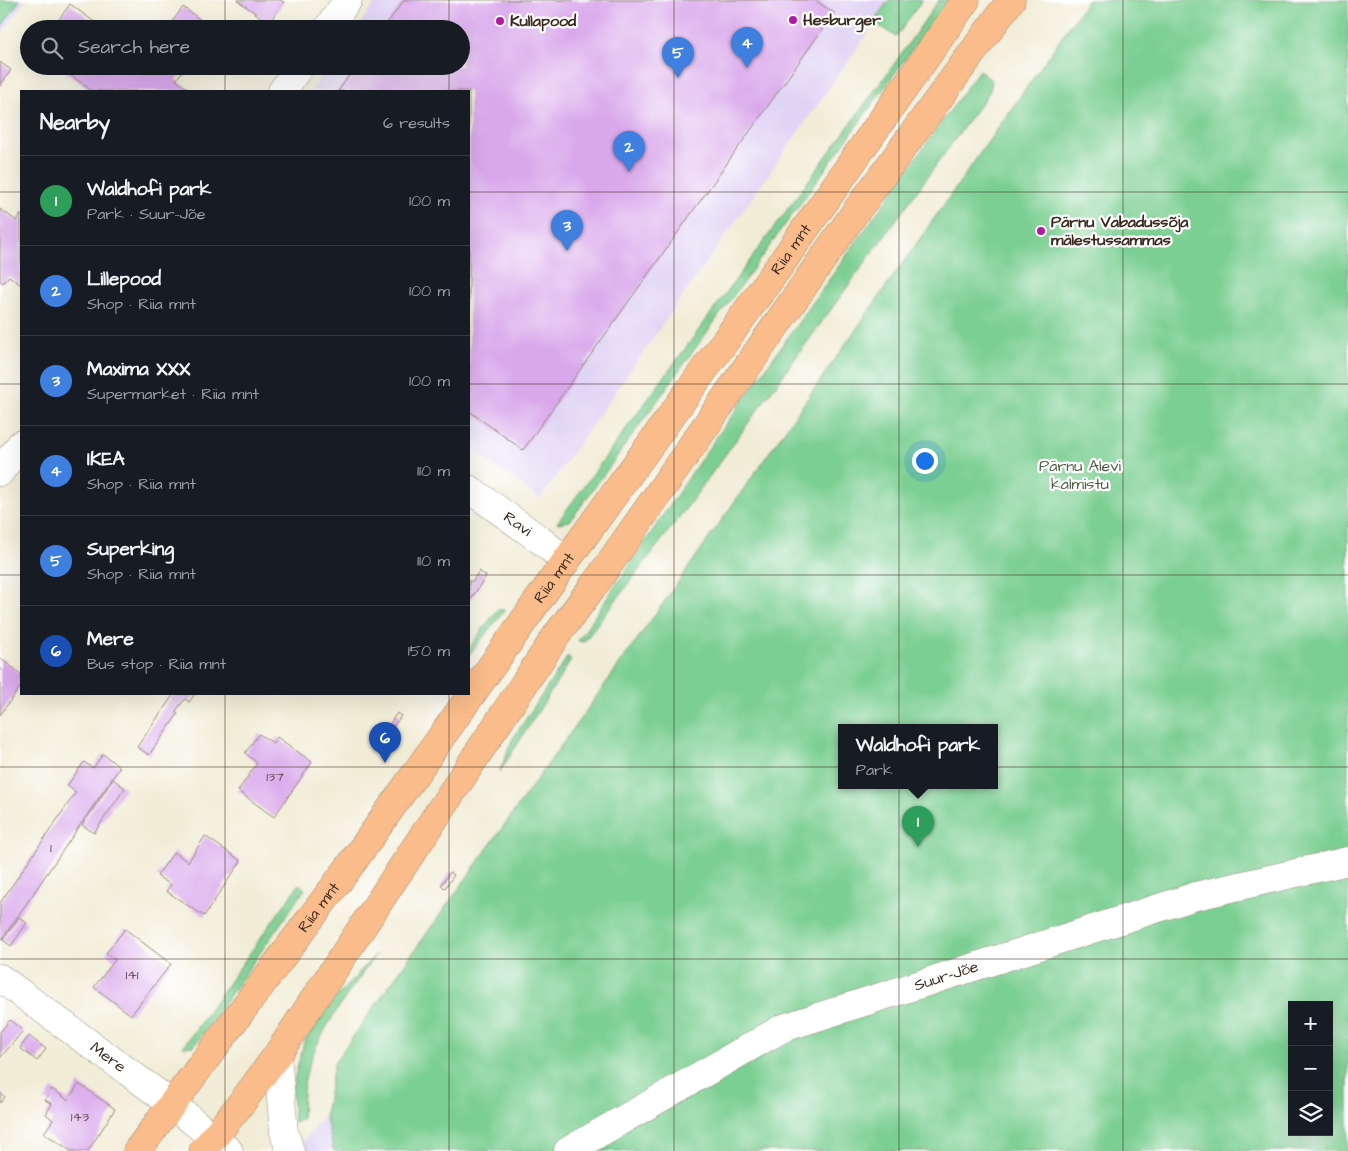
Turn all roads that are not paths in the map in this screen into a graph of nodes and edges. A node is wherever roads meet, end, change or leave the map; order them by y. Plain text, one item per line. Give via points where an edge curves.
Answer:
1 (348, 0) edge
2 (966, 0) edge
3 (1011, 0) edge
4 (334, 20) edge
5 (294, 75) edge
6 (283, 90) edge
7 (20, 445) edge
8 (0, 472) edge
9 (470, 490) edge
10 (566, 561) junction
11 (1348, 861) edge
12 (1, 980) edge
13 (277, 1054) junction
14 (172, 1104) junction
15 (215, 1147) edge
16 (137, 1151) edge
17 (290, 1151) edge
18 (568, 1151) edge

1 - 4 street
2 - 10 main road, Riia mnt
3 - 13 main road, Riia mnt via 854,214 556,636
5 - 6 street
7 - 8 street
9 - 10 street, Ravi
10 - 14 main road, Riia mnt via 352,863
11 - 18 street, Suur-Jõe via 1196,896 783,1028
12 - 14 street, Mere
13 - 15 main road, Riia mnt
13 - 17 street via 284,1132
14 - 15 street, Mere
14 - 16 main road, Riia mnt

